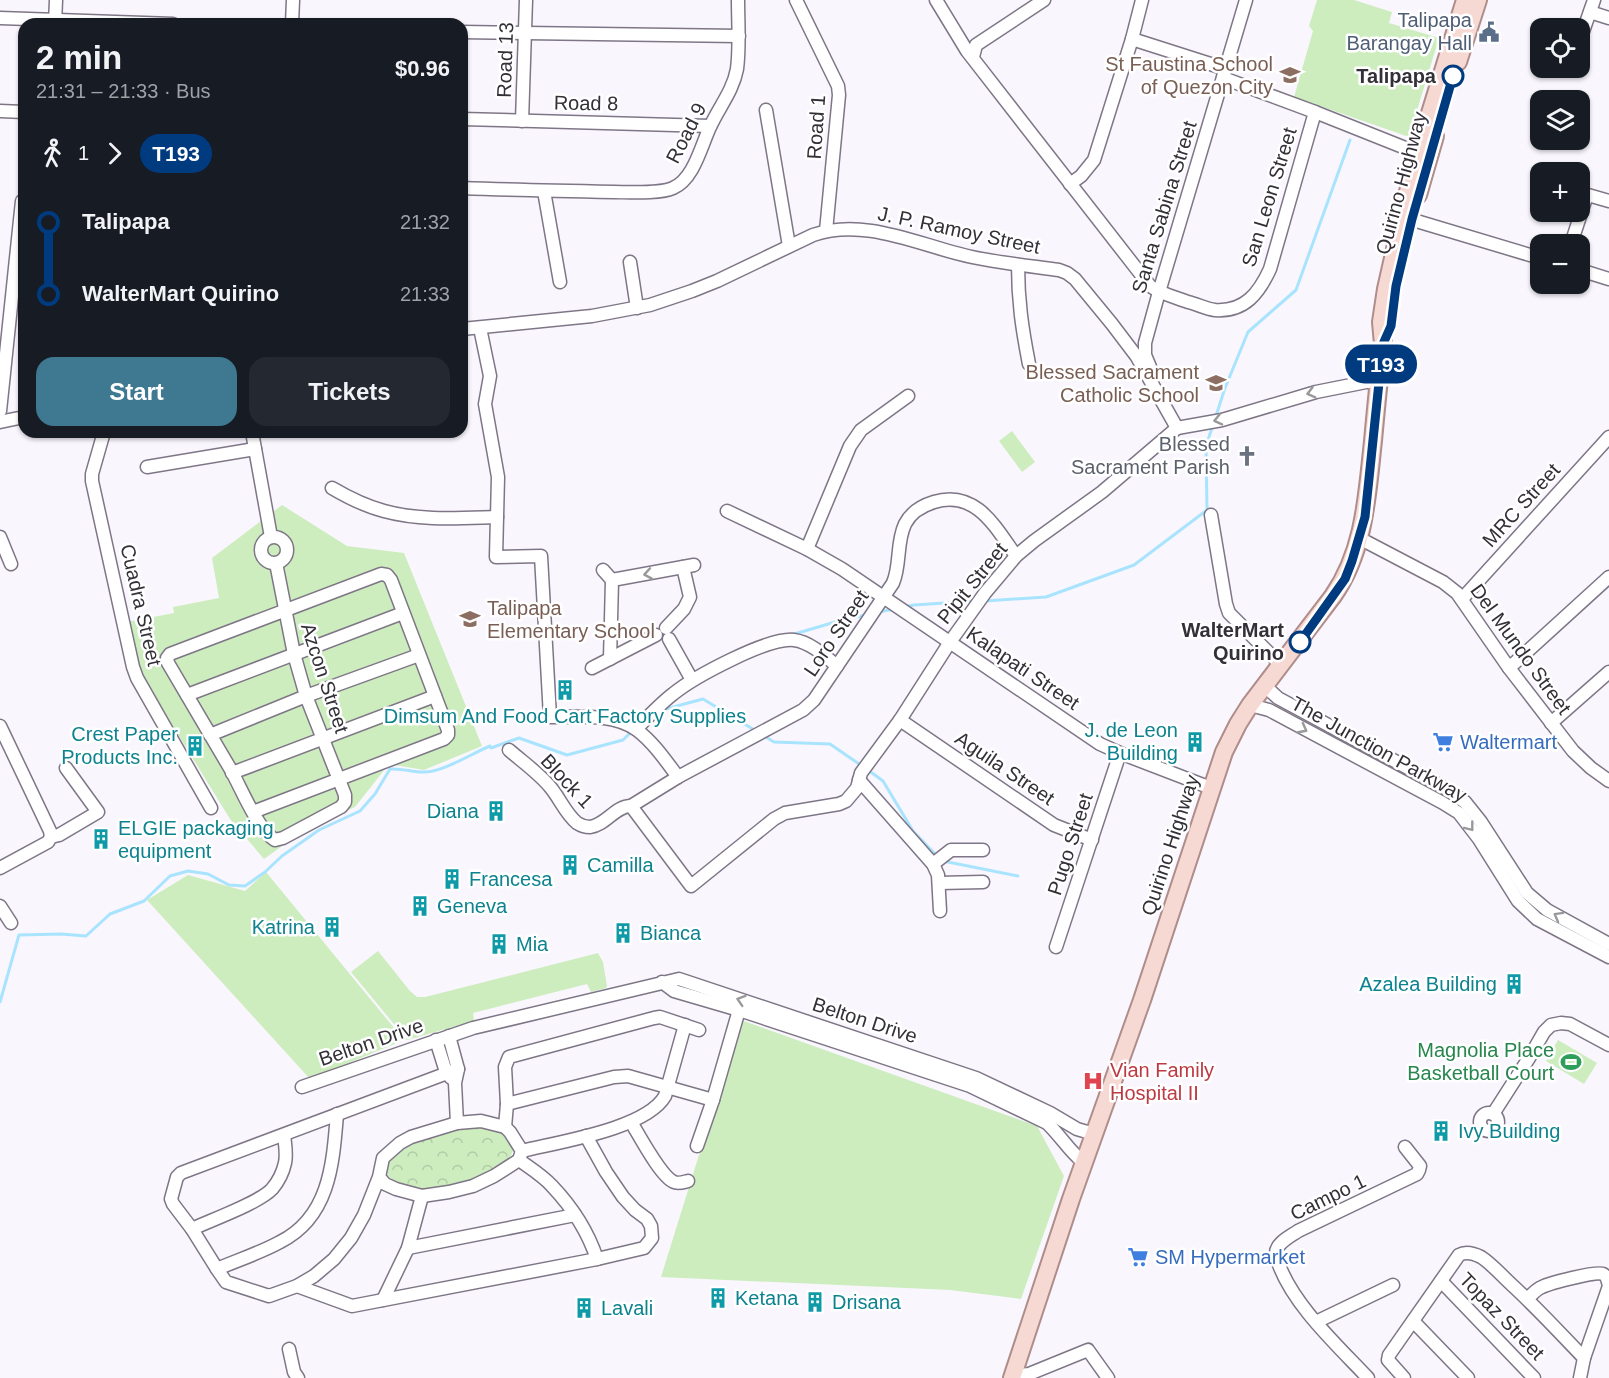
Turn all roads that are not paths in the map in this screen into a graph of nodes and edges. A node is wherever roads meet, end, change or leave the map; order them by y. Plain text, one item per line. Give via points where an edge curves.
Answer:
1 (56, 0) edge
2 (293, 0) edge
3 (526, 0) edge
4 (738, 0) edge
5 (796, 0) edge
6 (936, 0) edge
7 (1044, 0) edge
8 (1142, 0) edge
9 (1246, 0) edge
10 (1466, 0) edge
11 (1478, 0) edge
12 (1592, 6) edge
13 (0, 18) edge
14 (55, 18) edge
15 (292, 18) edge
16 (1609, 18) edge
17 (18, 19) edge
18 (468, 32) edge
19 (525, 33) junction
20 (739, 36) junction
21 (1132, 39) junction
22 (973, 57) junction
23 (1224, 74) junction
24 (766, 110) dead end
25 (0, 111) edge
26 (18, 112) edge
27 (1315, 112) junction
28 (468, 119) edge
29 (522, 121) junction
30 (710, 126) junction
31 (1423, 155) junction
32 (1070, 184) junction
33 (468, 188) edge
34 (544, 191) junction
35 (1590, 196) edge
36 (1609, 201) edge
37 (1407, 218) junction
38 (826, 231) junction
39 (18, 239) edge
40 (789, 246) junction
41 (1530, 255) edge
42 (630, 262) dead end
43 (1018, 265) junction
44 (1590, 273) edge
45 (1609, 279) edge
46 (560, 282) dead end
47 (1159, 292) junction
48 (638, 308) junction
49 (480, 328) junction
50 (468, 329) edge
51 (1029, 364) dead end
52 (1378, 382) junction
53 (1156, 391) junction
54 (908, 396) dead end
55 (0, 411) edge
56 (18, 418) edge
57 (0, 422) edge
58 (1177, 429) junction
59 (1609, 437) edge
60 (102, 438) edge
61 (253, 438) edge
62 (255, 449) junction
63 (147, 467) dead end
64 (332, 488) dead end
65 (727, 512) dead end
66 (1211, 515) dead end
67 (497, 518) junction
68 (0, 537) edge
69 (1359, 538) junction
70 (807, 549) junction
71 (1016, 556) junction
72 (11, 564) dead end
73 (603, 570) dead end
74 (1609, 577) edge
75 (612, 580) junction
76 (885, 597) junction
77 (1462, 599) junction
78 (285, 610) junction
79 (403, 613) junction
80 (664, 636) junction
81 (950, 642) junction
82 (294, 654) junction
83 (419, 655) junction
84 (610, 659) junction
85 (1281, 665) junction
86 (837, 666) junction
87 (592, 668) dead end
88 (1509, 668) junction
89 (1609, 672) edge
90 (690, 682) junction
91 (1265, 686) junction
92 (187, 694) junction
93 (306, 696) junction
94 (435, 696) junction
95 (1250, 705) junction
96 (900, 720) junction
97 (1551, 723) junction
98 (0, 726) edge
99 (636, 729) junction
100 (210, 735) junction
101 (323, 738) junction
102 (509, 750) dead end
103 (1120, 753) junction
104 (66, 768) dead end
105 (232, 773) junction
106 (678, 777) junction
107 (860, 777) junction
108 (340, 780) junction
109 (1609, 781) edge
110 (1211, 788) junction
111 (631, 806) junction
112 (211, 808) dead end
113 (254, 812) junction
114 (51, 837) junction
115 (1092, 840) junction
116 (983, 850) dead end
117 (933, 864) junction
118 (0, 868) edge
119 (983, 882) dead end
120 (939, 883) junction
121 (1522, 897) junction
122 (0, 906) edge
123 (940, 911) dead end
124 (11, 923) dead end
125 (1609, 944) edge
126 (1056, 947) dead end
127 (1609, 957) edge
128 (662, 982) junction
129 (739, 1010) junction
130 (686, 1025) junction
131 (699, 1030) dead end
132 (449, 1036) junction
133 (436, 1040) junction
134 (1609, 1045) edge
135 (452, 1070) junction
136 (945, 1072) junction
137 (302, 1087) dead end
138 (668, 1087) junction
139 (713, 1100) junction
140 (507, 1104) junction
141 (337, 1114) junction
142 (1493, 1114) dead end
143 (1050, 1119) junction
144 (457, 1122) junction
145 (631, 1122) junction
146 (1069, 1125) junction
147 (505, 1126) junction
148 (1094, 1134) junction
149 (284, 1135) junction
150 (586, 1136) junction
151 (1061, 1138) junction
152 (697, 1146) dead end
153 (1405, 1147) dead end
154 (521, 1155) junction
155 (1083, 1161) junction
156 (379, 1177) junction
157 (688, 1181) dead end
158 (422, 1196) junction
159 (575, 1215) junction
160 (192, 1229) junction
161 (408, 1248) junction
162 (597, 1259) junction
163 (217, 1269) junction
164 (1441, 1281) junction
165 (1393, 1285) dead end
166 (297, 1286) junction
167 (1527, 1299) junction
168 (383, 1300) junction
169 (1413, 1321) junction
170 (1316, 1322) junction
171 (289, 1349) dead end
172 (1584, 1358) junction
173 (1013, 1376) edge
174 (298, 1378) edge
175 (1108, 1378) edge
176 (1368, 1378) edge
177 (1404, 1378) edge
178 (1468, 1378) edge
179 (1534, 1378) edge
180 (1580, 1378) edge

1 - 14 street
2 - 15 street
3 - 19 street, Road 13
4 - 20 street, Road 9
5 - 38 street, Road 1 via 838,86
6 - 22 street
7 - 22 street via 976,45
8 - 21 street
9 - 23 street, Santa Sabina Street
10 - 31 main road, Quirino Highway
11 - 31 main road, Quirino Highway
12 - 16 street
13 - 17 street
18 - 19 street
19 - 20 street
19 - 29 street, Road 13
20 - 30 street, Road 9 via 732,86
21 - 23 street
21 - 32 street via 1094,160
22 - 32 street
23 - 27 street
23 - 47 street, Santa Sabina Street
24 - 40 street
25 - 26 street
27 - 31 street
27 - 47 street, San Leon Street via 1270,269 1252,298 1242,306 1213,310
28 - 29 street, Road 8
29 - 30 street, Road 8
30 - 34 street, Road 9 via 696,162 686,178 673,188 646,192
31 - 37 main road, Quirino Highway
32 - 47 street via 1150,286
33 - 34 street, Road 9
34 - 46 street
35 - 36 street
37 - 41 street
37 - 52 main road, Quirino Highway via 1391,326 1383,344
38 - 40 street, J. P. Ramoy Street
38 - 43 street, J. P. Ramoy Street via 880,232
39 - 55 street
40 - 48 street, J. P. Ramoy Street via 700,288
42 - 48 street
43 - 51 street via 1020,320
43 - 53 street, J. P. Ramoy Street via 1059,270 1075,279 1137,357
44 - 45 street
47 - 53 street, Santa Sabina Street via 1144,350
48 - 49 street, J. P. Ramoy Street
49 - 50 street, J. P. Ramoy Street
49 - 67 street via 490,376 485,404 498,477
52 -> 58 street via 1316,392
52 - 69 main road, Quirino Highway via 1365,517
53 - 58 street, J. P. Ramoy Street
54 - 70 street via 861,430 850,446
56 - 57 street
58 - 71 street, Pipit Street via 1102,492
59 - 77 street, MRC Street
60 - 112 street, Cuadra Street via 92,482 133,667
61 - 62 street, Azcon Street
62 - 63 street
62 - 78 street, Azcon Street via 271,537 280,539 287,550 284,559 276,563
64 - 67 street via 385,512
65 - 70 street, Kalapati Street
66 - 85 street via 1229,613
67 - 99 street via 496,557 541,556 550,717 604,718
68 - 72 street
69 - 77 street, Del Mundo Street via 1443,582
69 - 85 main road, Quirino Highway via 1345,579
70 - 76 street, Kalapati Street
71 - 76 street, Loro Street via 980,510 956,500 934,502 913,513 905,523 896,574
71 - 81 street, Pipit Street
73 - 75 street
74 - 88 street
80 -> 75 street via 690,597 689,566
75 - 84 street
76 - 81 street, Kalapati Street
76 - 86 street, Loro Street
77 - 88 street, Del Mundo Street
78 - 79 street via 381,574 391,580
78 - 82 street, Azcon Street
78 - 92 street via 170,654 168,663
79 - 82 street
79 - 83 street
80 - 84 street
80 - 90 street
81 - 96 street, Pipit Street
81 - 103 street, Kalapati Street via 1100,744
82 - 92 street
82 - 93 street, Azcon Street
83 - 93 street
83 - 94 street
84 - 87 street
85 - 91 main road, Quirino Highway
86 - 90 street via 805,643 786,640 747,653
86 - 106 street, Loro Street via 803,710
88 - 97 street, Del Mundo Street
89 - 97 street
90 - 99 street
91 - 95 main road, Quirino Highway
91 - 121 street, The Junction Parkway via 1278,698 1465,802 1481,822
92 - 100 street
93 - 100 street
93 - 101 street, Azcon Street
94 - 101 street
94 - 108 street via 448,730 444,739
95 - 110 main road, Quirino Highway via 1224,752
95 -> 121 street, The Junction Parkway via 1269,710 1459,813
96 - 107 street, Pipit Street
96 - 115 street, Aguila Street via 1054,825
97 - 109 street, Del Mundo Street via 1573,751
98 - 114 street
99 - 106 street
100 - 105 street
101 - 105 street
101 - 108 street, Azcon Street
102 - 111 street, Block 1 via 542,778 577,823 593,826
103 - 110 street, Kalapati Street
103 - 115 street, Pugo Street
104 - 114 street via 98,812
105 - 113 street
106 - 111 street, Loro Street
107 - 111 street, Pipit Street via 846,801 785,813 774,819 691,886
107 - 117 street
108 - 113 street
108 - 113 street, Azcon Street via 345,795 341,807 283,838 275,840 269,836
110 - 148 main road, Quirino Highway
114 - 118 street
115 - 126 street, Pugo Street
116 - 117 street via 951,850
117 - 120 street
119 - 120 street
120 - 123 street
125 -> 121 street, The Junction Parkway
121 - 127 street, The Junction Parkway via 1538,919
122 - 124 street
128 - 129 street, Belton Drive via 674,991
128 - 132 street, Belton Drive
136 -> 128 street, Belton Drive via 679,979
129 - 136 street, Belton Drive
129 - 139 street
130 - 131 street
130 - 138 street
130 - 140 street via 654,1018 508,1057
132 - 133 street, Belton Drive
132 - 135 street
133 - 135 street
133 - 137 street, Belton Drive
134 - 142 street via 1570,1024 1551,1025
135 - 141 street
135 - 144 street
136 - 143 street, Belton Drive
138 - 139 street
138 - 140 street via 628,1076 614,1077
138 - 145 street via 661,1102
139 - 152 street
140 - 147 street
141 - 149 street
141 - 163 street via 327,1185 320,1203 303,1225 281,1242
143 - 146 street, Belton Drive
143 - 151 street, Belton Drive
144 - 147 street
144 - 156 street via 400,1143 383,1158
145 - 150 street
145 - 157 street via 667,1178 675,1183
146 - 148 street, Belton Drive
146 - 151 street
147 - 154 street
148 - 155 main road, Quirino Highway
149 - 160 street via 285,1164 271,1190
149 - 160 street via 177,1177 171,1199
150 - 154 street
150 - 162 street via 623,1197 651,1226 652,1238 644,1248
151 - 155 street, Belton Drive
153 - 170 street, Campo 1 via 1420,1166 1417,1174 1298,1231 1278,1248 1276,1254 1289,1287
154 - 158 street via 473,1186
154 - 159 street
155 - 173 main road, Quirino Highway
156 - 158 street via 396,1189
156 - 166 street via 351,1238 334,1259
158 - 161 street
159 - 161 street
159 - 162 street
160 - 163 street
161 - 168 street
162 - 168 street
163 - 166 street via 226,1282 268,1296
164 - 167 street via 1459,1255 1471,1253
164 - 169 street
164 - 179 street, Topaz Street
165 - 170 street
166 - 168 street via 352,1306
167 - 172 street
167 - 172 street via 1550,1284 1595,1273 1607,1278 1609,1286
169 - 177 street via 1388,1360
169 - 178 street
170 - 176 street, Campo 1
171 - 174 street
172 - 180 street
173 - 175 street via 1029,1374 1088,1350

